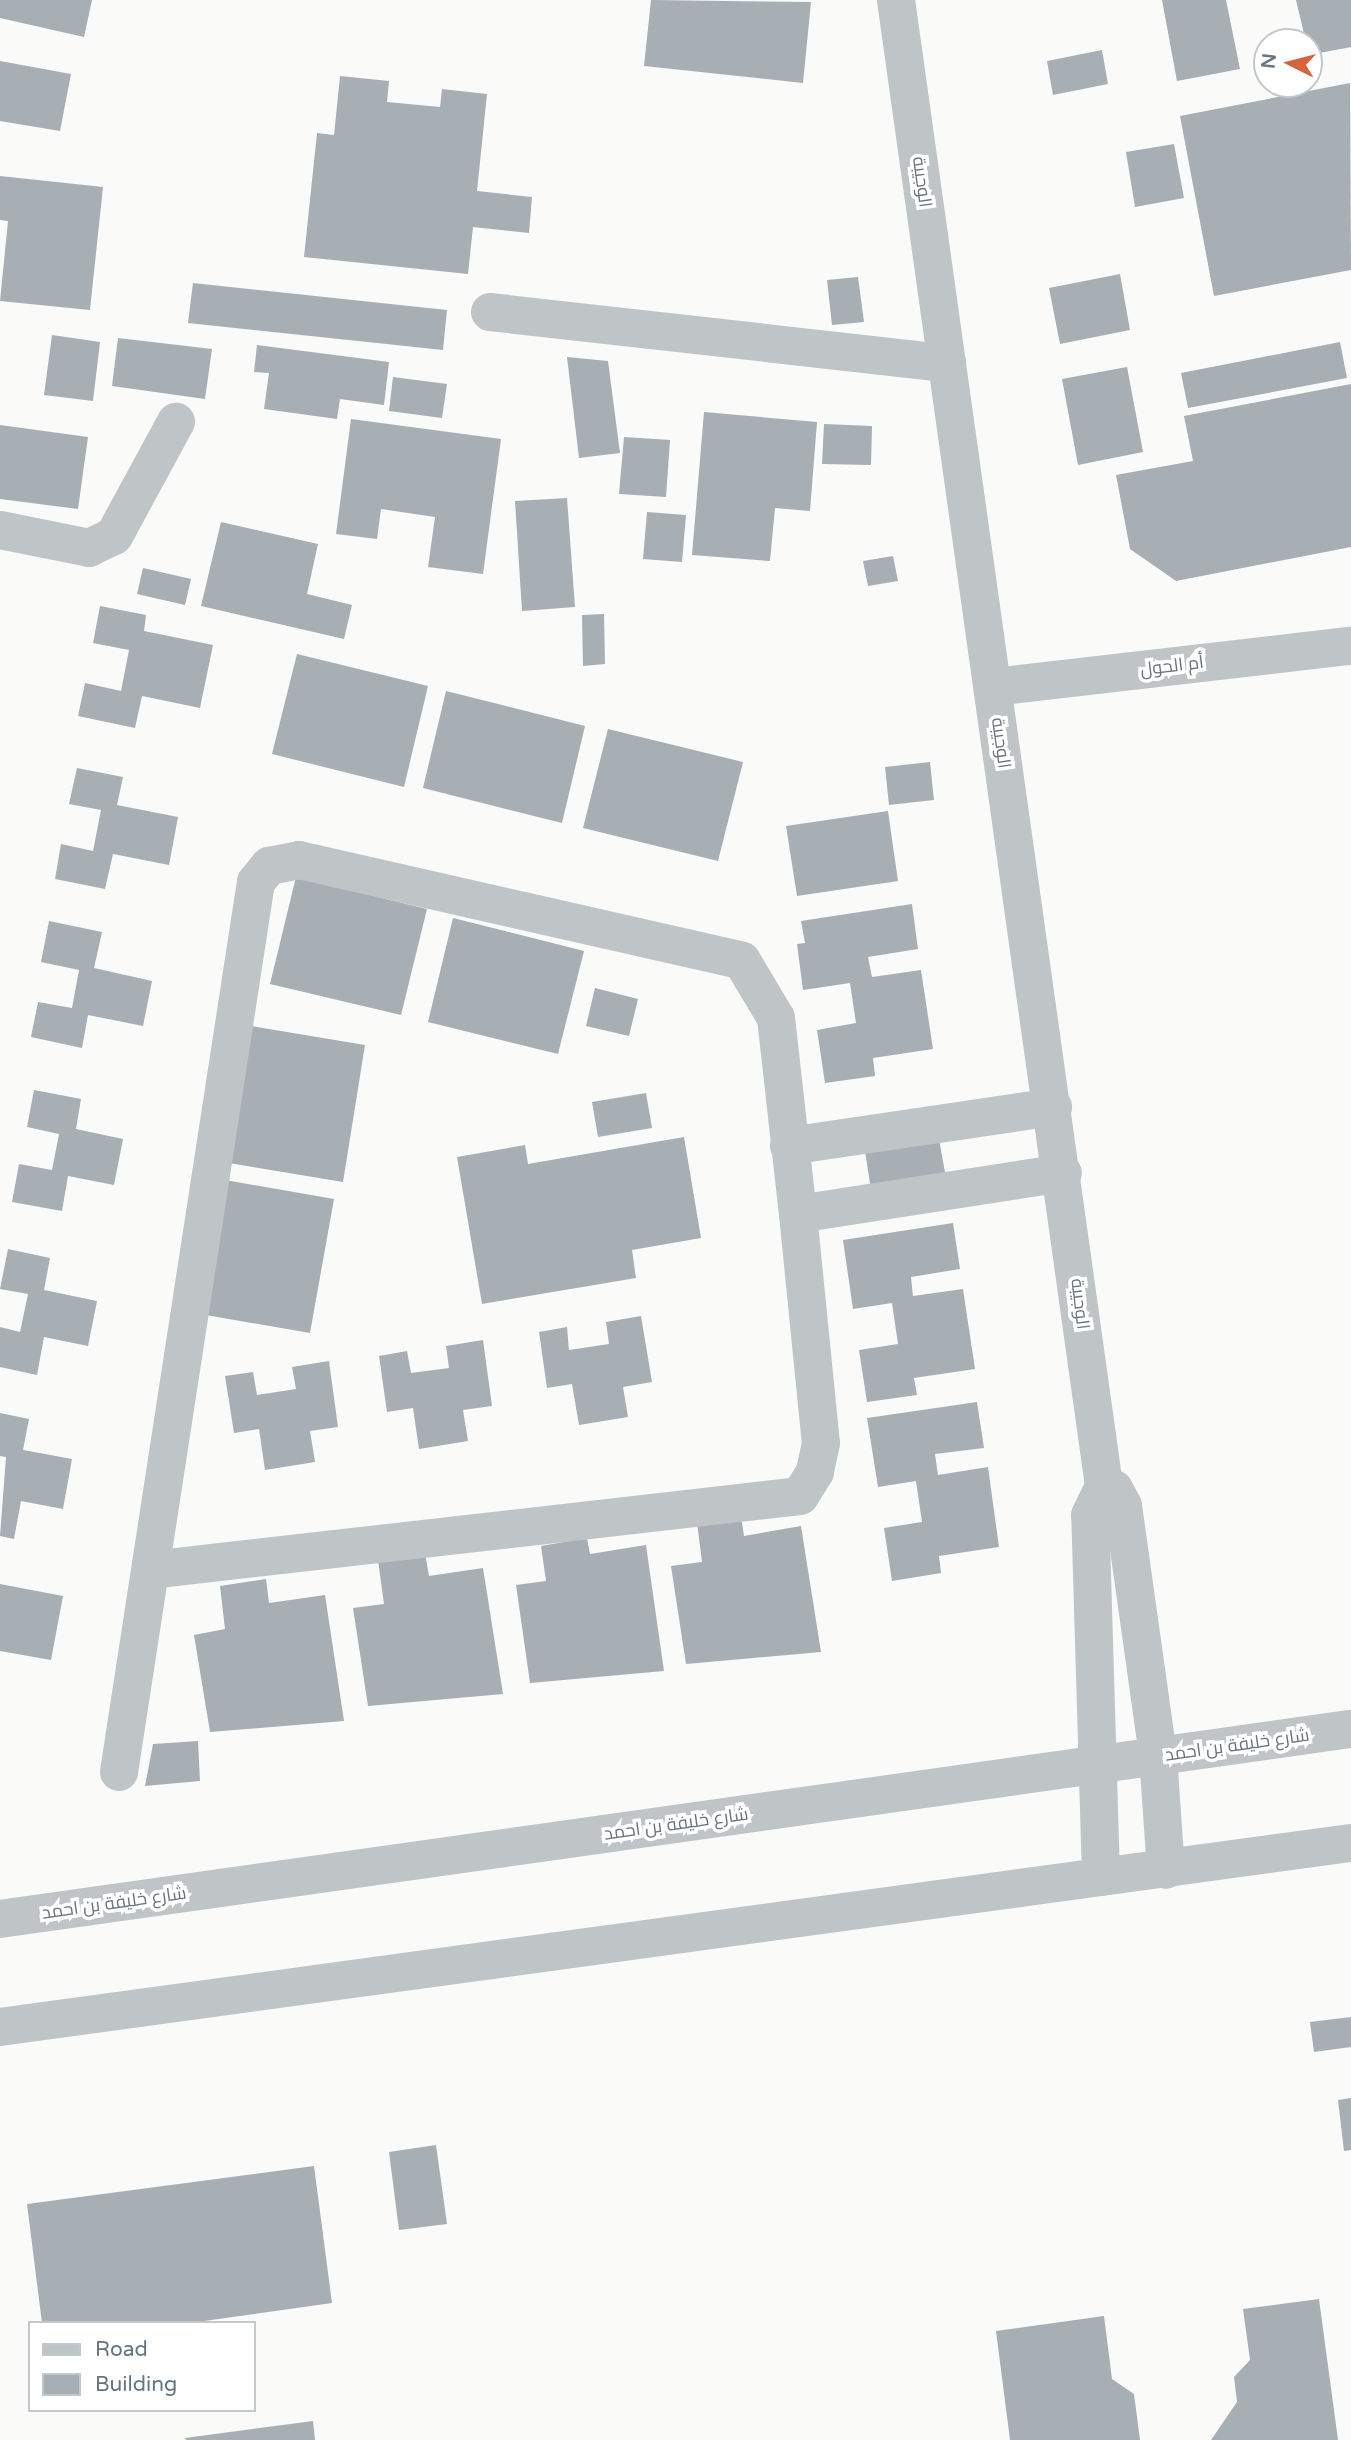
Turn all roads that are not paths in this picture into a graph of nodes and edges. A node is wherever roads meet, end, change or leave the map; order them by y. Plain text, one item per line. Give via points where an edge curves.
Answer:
1 (896, 0) edge
2 (490, 312) dead end
3 (947, 363) junction
4 (176, 422) dead end
5 (0, 530) edge
6 (1351, 646) edge
7 (993, 687) junction
8 (1053, 1107) junction
9 (789, 1146) junction
10 (1063, 1173) junction
11 (798, 1214) junction
12 (1104, 1486) junction
13 (151, 1570) junction
14 (1351, 1730) edge
15 (1157, 1756) junction
16 (1097, 1765) junction
17 (119, 1772) dead end
18 (1351, 1843) edge
19 (1166, 1870) junction
20 (1101, 1877) junction
21 (0, 1919) edge
22 (0, 2027) edge

1 - 3 street, الوجيبة
2 - 3 street
3 - 7 street, الوجيبة
4 - 5 street via 114,536 89,548
6 - 7 street, أم الحول
7 - 8 street, الوجيبة
8 - 9 street
8 - 10 street, الوجيبة
9 - 11 street
9 - 13 street via 776,1018 742,961 299,860 269,866 256,882
10 - 11 street
10 - 12 street, الوجيبة
11 - 13 street via 821,1443 815,1472 800,1496
12 - 15 street via 1114,1489 1123,1506
12 - 16 street via 1091,1504
13 - 17 street
14 - 15 street, شارع خليفة بن احمد
15 - 16 street, شارع خليفة بن احمد
15 - 19 street
16 - 20 street
16 - 21 street, شارع خليفة بن احمد
18 - 19 street
19 - 20 street
20 - 22 street

